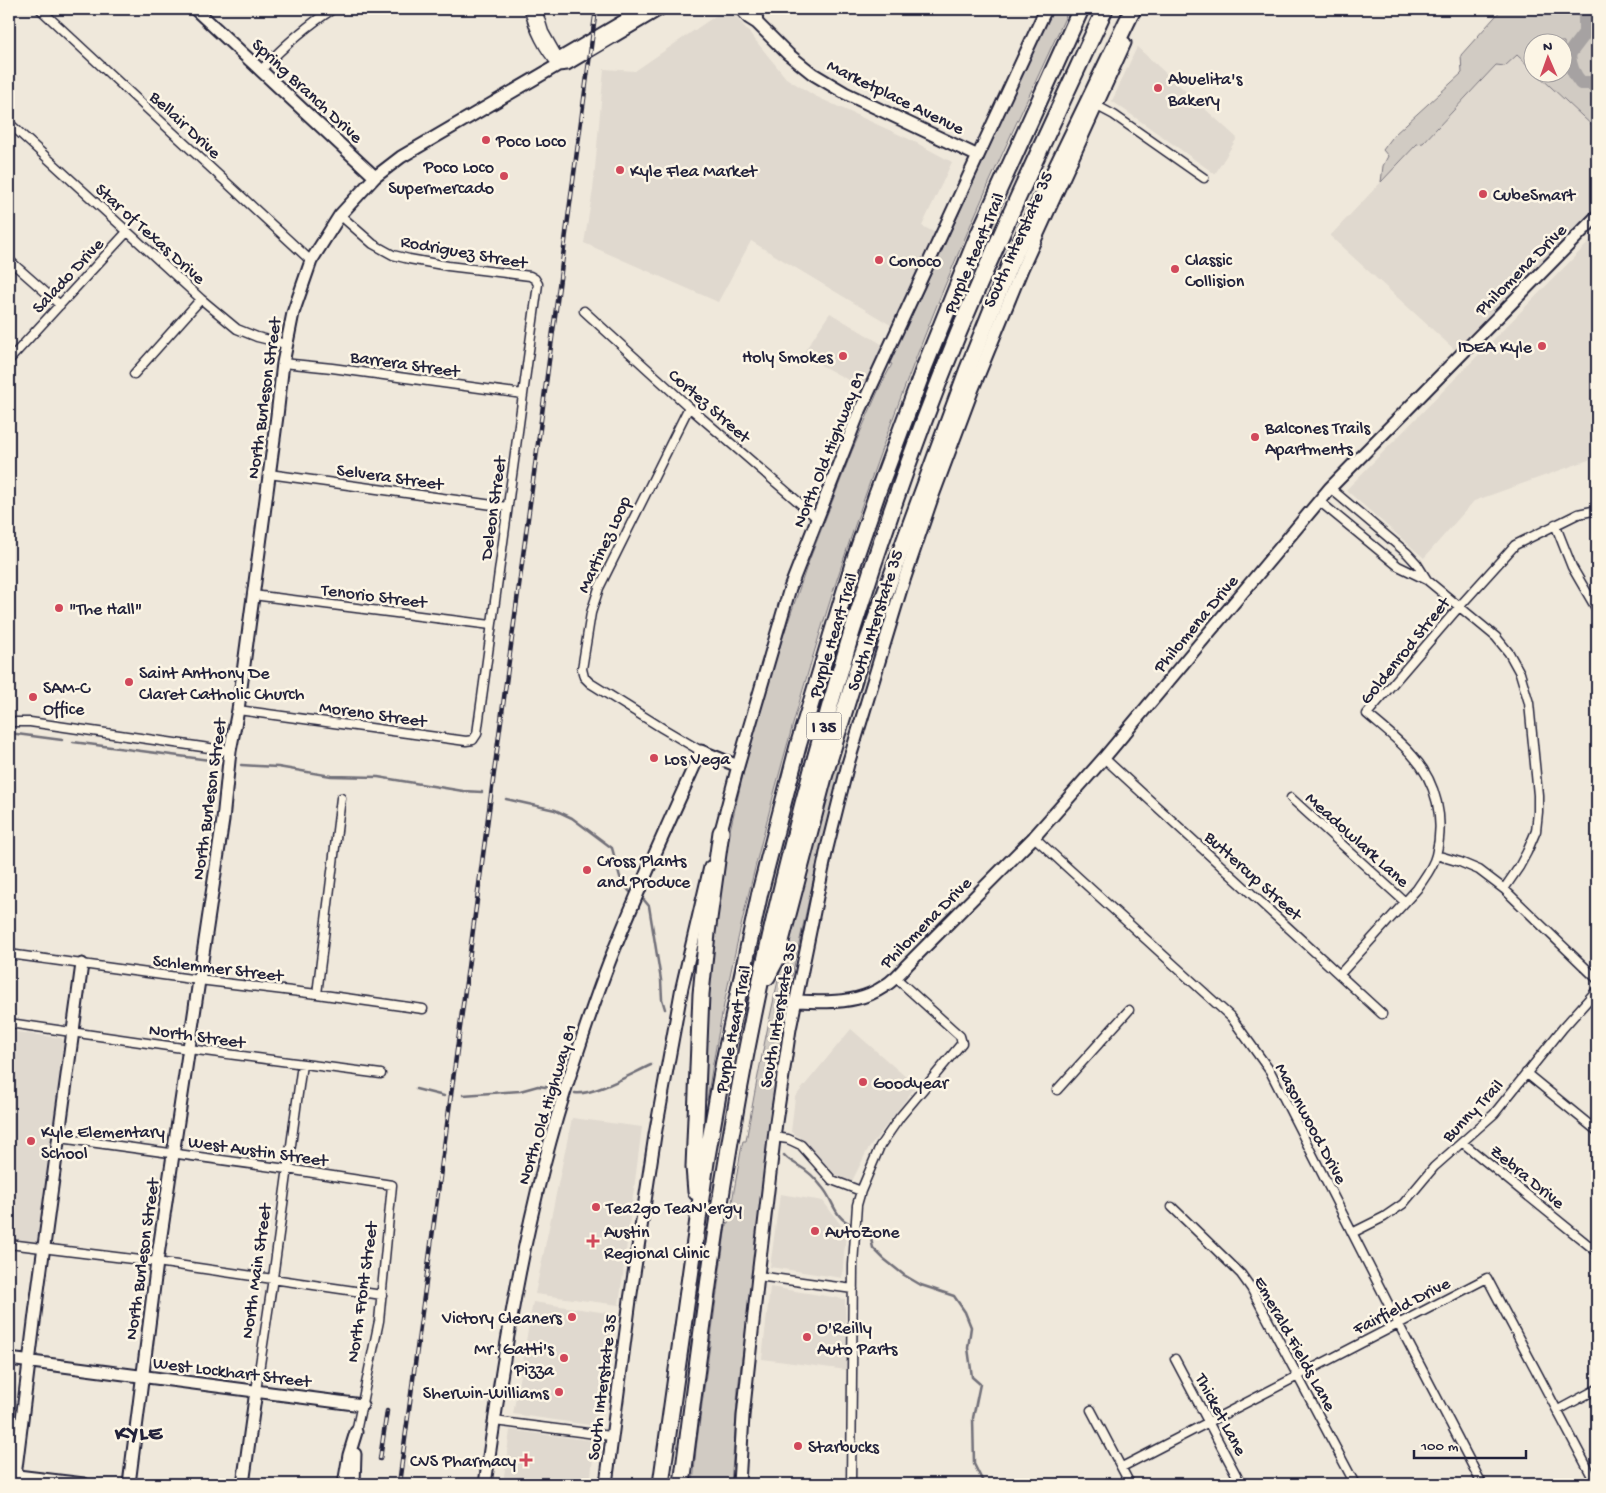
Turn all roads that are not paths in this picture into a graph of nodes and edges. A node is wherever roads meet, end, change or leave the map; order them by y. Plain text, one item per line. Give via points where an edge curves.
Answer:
1 (40, 9) edge
2 (195, 9) edge
3 (333, 9) edge
4 (529, 9) edge
5 (537, 9) edge
6 (644, 9) edge
7 (660, 9) edge
8 (741, 9) edge
9 (752, 9) edge
10 (1046, 9) edge
11 (1082, 9) edge
12 (1105, 9) edge
13 (1133, 9) edge
14 (1140, 9) edge
15 (757, 22) junction
16 (558, 65) junction
17 (261, 70) junction
18 (1096, 106) junction
19 (9, 123) edge
20 (978, 156) junction
21 (375, 177) junction
22 (1204, 178) dead end
23 (340, 215) junction
24 (1597, 216) edge
25 (127, 232) junction
26 (9, 260) edge
27 (311, 261) junction
28 (536, 279) joint
29 (201, 299) junction
30 (60, 305) junction
31 (584, 311) dead end
32 (286, 344) junction
33 (9, 360) edge
34 (282, 363) junction
35 (134, 374) dead end
36 (523, 394) junction
37 (689, 407) junction
38 (269, 474) junction
39 (1330, 488) junction
40 (1319, 501) junction
41 (507, 507) junction
42 (1597, 510) edge
43 (818, 519) junction
44 (1555, 524) junction
45 (1382, 532) junction
46 (1372, 544) junction
47 (1427, 580) junction
48 (253, 595) junction
49 (1459, 607) junction
50 (1597, 610) edge
51 (491, 625) junction
52 (238, 710) junction
53 (9, 722) edge
54 (474, 740) joint
55 (230, 751) junction
56 (701, 751) junction
57 (1104, 758) junction
58 (738, 766) junction
59 (341, 798) dead end
60 (1291, 798) dead end
61 (721, 832) junction
62 (1034, 837) junction
63 (1436, 855) junction
64 (1504, 889) junction
65 (1405, 902) junction
66 (9, 954) edge
67 (82, 964) junction
68 (1340, 974) junction
69 (896, 978) junction
70 (1597, 978) edge
71 (199, 980) junction
72 (1597, 990) edge
73 (317, 994) junction
74 (757, 996) junction
75 (795, 1001) junction
76 (423, 1009) dead end
77 (1129, 1010) dead end
78 (1382, 1014) dead end
79 (9, 1023) edge
80 (73, 1032) junction
81 (190, 1049) junction
82 (302, 1064) junction
83 (1526, 1073) junction
84 (381, 1074) dead end
85 (1057, 1090) dead end
86 (1597, 1131) edge
87 (774, 1137) junction
88 (60, 1138) junction
89 (1463, 1143) junction
90 (173, 1154) junction
91 (287, 1169) junction
92 (392, 1185) joint
93 (861, 1191) junction
94 (1172, 1207) dead end
95 (697, 1226) junction
96 (1352, 1233) junction
97 (9, 1244) edge
98 (44, 1248) junction
99 (1597, 1252) edge
100 (157, 1262) junction
101 (758, 1276) junction
102 (273, 1278) junction
103 (854, 1289) junction
104 (382, 1295) junction
105 (1398, 1323) junction
106 (9, 1359) edge
107 (1175, 1359) dead end
108 (29, 1362) junction
109 (1298, 1375) junction
110 (142, 1378) junction
111 (1597, 1389) edge
112 (256, 1390) junction
113 (362, 1405) junction
114 (1091, 1410) dead end
115 (1558, 1410) junction
116 (494, 1421) junction
117 (1209, 1423) junction
118 (356, 1432) junction
119 (611, 1436) junction
120 (1122, 1467) junction
121 (13, 1478) edge
122 (84, 1484) edge
123 (129, 1484) edge
124 (243, 1484) edge
125 (344, 1484) edge
126 (354, 1484) edge
127 (485, 1484) edge
128 (606, 1484) edge
129 (661, 1484) edge
130 (682, 1484) edge
131 (739, 1484) edge
132 (851, 1484) edge
133 (1130, 1484) edge
134 (1241, 1484) edge
135 (1355, 1484) edge
136 (1482, 1484) edge
137 (1596, 1484) edge

1 - 27 street, Bellair Drive
2 - 17 street, Spring Branch Drive
3 - 17 street via 302,31
4 - 16 street via 533,25
5 - 16 street via 544,32 557,55
6 - 16 street, North Burleson Street via 562,57
7 - 16 street, North Burleson Street via 567,64
8 - 15 street, Marketplace Avenue
9 - 15 street, Marketplace Avenue
10 - 20 street
11 - 95 highway, Purple Heart Trail / I 35 via 949,304 853,564 798,746 760,892 724,1061
12 - 74 highway, Purple Heart Trail / I 35 via 1001,233 957,338 890,517 822,734 790,851
13 - 74 highway via 1010,264 967,371 858,667 824,777 776,960
14 - 18 street, South Interstate 35
15 - 20 street, Marketplace Avenue via 788,54 829,84
16 - 21 street, North Burleson Street via 401,157
17 - 21 street, Spring Branch Drive
18 - 22 street
18 - 75 street, South Interstate 35 via 997,329 907,571 848,764
19 - 25 street, Star of Texas Drive
20 - 43 street, North Old Highway 81 via 858,415
21 - 23 street, North Burleson Street
23 - 27 street, North Burleson Street
23 - 28 street, Rodriguez Street via 373,244 393,255
24 - 39 street, Philomena Drive
25 - 29 street, Star of Texas Drive
25 - 30 street, Salado Drive
26 - 30 street
27 - 32 street, North Burleson Street
28 - 36 street, Deleon Street via 536,302
29 - 32 street, Star of Texas Drive via 237,329
29 - 35 street
30 - 33 street, Salado Drive
31 - 37 street, Cortez Street
32 - 34 street, North Burleson Street
34 - 36 street, Barrera Street
34 - 38 street, North Burleson Street
36 - 41 street, Deleon Street
37 - 43 street, Cortez Street
37 - 56 street, Martinez Loop via 599,588 591,613 582,669 590,683
38 - 41 street, Selvera Street
38 - 48 street, North Burleson Street
39 - 40 street, Philomena Drive
39 - 45 street
40 - 46 street
40 - 57 street, Philomena Drive
41 - 51 street, Deleon Street
42 - 44 street, Goldenrod Street
43 - 58 street, North Old Highway 81 via 790,588
44 - 49 street, Goldenrod Street via 1515,545
44 - 50 street via 1572,567
45 - 46 street
45 - 47 street via 1408,553
46 - 47 street via 1398,566
47 - 49 street
48 - 51 street, Tenorio Street
48 - 52 street, North Burleson Street
49 - 63 street, Goldenrod Street via 1367,714 1412,754 1432,784 1439,814
49 - 64 street via 1496,637 1509,653 1520,673 1529,703 1538,795 1536,831 1519,867
51 - 54 street, Deleon Street
52 - 54 street, Moreno Street
52 - 55 street, North Burleson Street
53 - 55 street via 30,722
55 - 71 street, North Burleson Street
56 - 58 street, Martinez Loop
56 - 116 street, North Old Highway 81 via 610,961 571,1070 520,1266
57 - 62 street, Philomena Drive
57 - 68 street, Buttercup Street
58 - 61 street, South Interstate 35
59 - 73 street
60 - 65 street, Meadowlark Lane
61 - 95 highway via 701,994 694,1167
61 - 119 street, South Interstate 35 via 680,996 653,1150
62 - 69 street, Philomena Drive
62 - 96 street, Masonwood Drive via 1231,1017 1270,1072
63 - 64 street via 1479,870
63 - 65 street, Goldenrod Street via 1421,883
64 - 70 street
65 - 68 street, Goldenrod Street
66 - 67 street, Schlemmer Street
67 - 71 street, Schlemmer Street
67 - 80 street
68 - 78 street, Buttercup Street
69 - 75 street, Philomena Drive via 879,990 847,1001
69 - 93 street via 960,1036 962,1043 880,1146
71 - 73 street, Schlemmer Street
71 - 81 street, North Burleson Street
72 - 83 street, Bunny Trail
73 - 76 street, Schlemmer Street
74 - 130 highway, Purple Heart Trail / I 35 via 722,1190
75 - 87 street, South Interstate 35
77 - 85 street
79 - 80 street, North Street
80 - 81 street, North Street
80 - 88 street
81 - 82 street, North Street
81 - 90 street, North Burleson Street
82 - 84 street, North Street
82 - 91 street, North Main Street
83 - 86 street
83 - 89 street, Bunny Trail via 1494,1114
87 - 93 street via 801,1145 832,1180
87 - 101 street, South Interstate 35
88 - 90 street, West Austin Street
88 - 98 street
89 - 96 street, Bunny Trail via 1434,1167 1403,1204
89 - 99 street, Zebra Drive
90 - 91 street, West Austin Street
90 - 100 street, North Burleson Street
91 - 92 street, West Austin Street
91 - 102 street, North Main Street
92 - 104 street, North Front Street
93 - 103 street via 854,1234
94 - 109 street, Emerald Fields Lane via 1241,1274
95 - 129 highway, Purple Heart Trail / I 35
96 - 105 street, Masonwood Drive
97 - 98 street
98 - 100 street
98 - 108 street
100 - 102 street
100 - 110 street, North Burleson Street
101 - 103 street
101 - 131 street, South Interstate 35
102 - 104 street
102 - 112 street, North Main Street
103 - 132 street
104 - 113 street, North Front Street
105 - 109 street, Fairfield Drive
105 - 115 street, Fairfield Drive via 1487,1278
105 - 136 street, Masonwood Drive
106 - 108 street, West Lockhart Street
107 - 117 street, Thicket Lane
108 - 110 street, West Lockhart Street
108 - 121 street
109 - 117 street, Fairfield Drive
109 - 135 street, Emerald Fields Lane
110 - 112 street, West Lockhart Street
110 - 123 street, North Burleson Street
111 - 115 street
112 - 113 street, West Lockhart Street
112 - 124 street, North Main Street
113 - 118 street, North Front Street
114 - 120 street
115 - 137 street, Fairfield Drive
116 - 119 street
116 - 127 street, North Old Highway 81
117 - 120 street, Fairfield Drive
117 - 134 street, Thicket Lane
118 - 125 street, North Front Street
118 - 126 street, North Front Street
119 - 128 street, South Interstate 35
120 - 133 street
121 - 122 street

